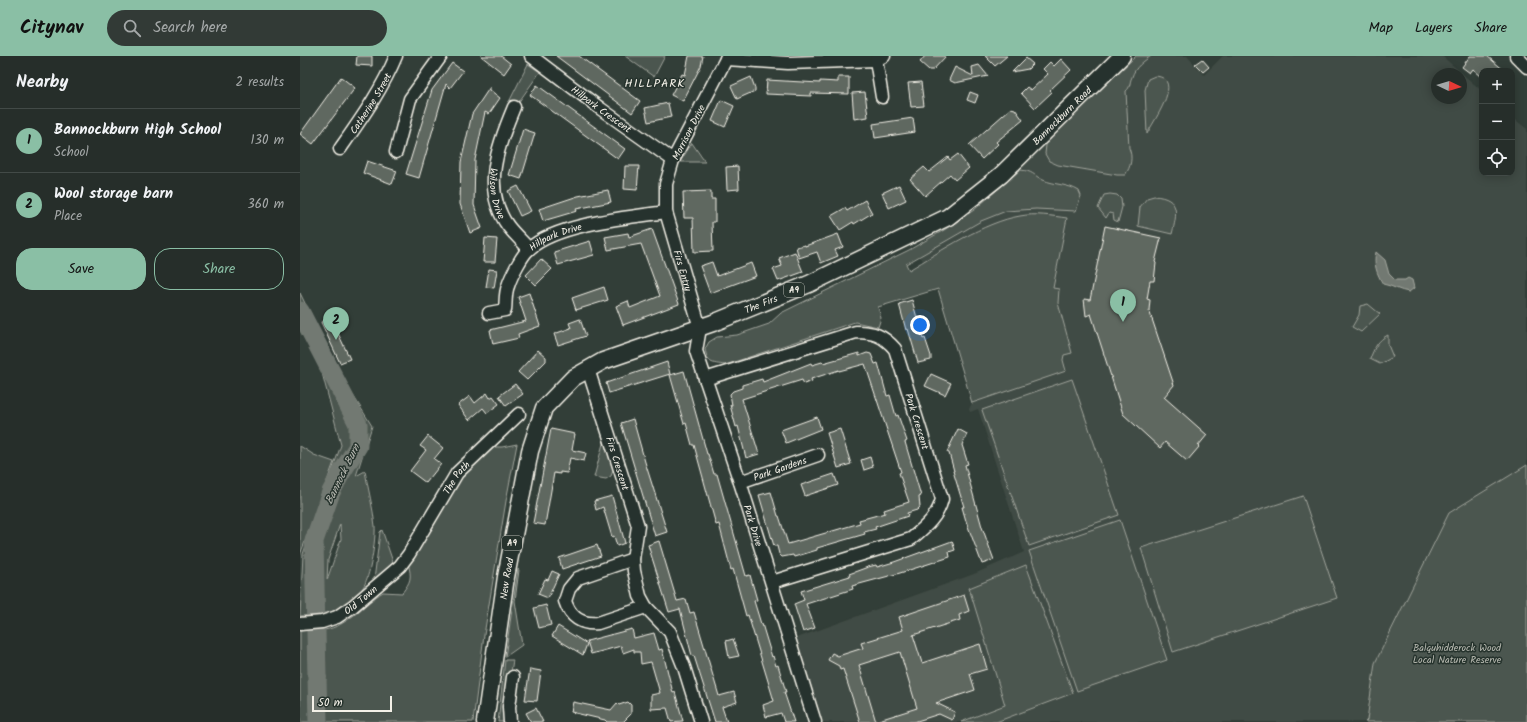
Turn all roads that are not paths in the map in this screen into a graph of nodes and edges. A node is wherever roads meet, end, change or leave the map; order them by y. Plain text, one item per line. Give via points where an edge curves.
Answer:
1 (396, 56) edge
2 (441, 56) edge
3 (531, 56) edge
4 (1122, 56) edge
5 (1516, 56) edge
6 (727, 57) edge
7 (880, 58) edge
8 (1527, 67) edge
9 (882, 96) dead end
10 (514, 107) dead end
11 (340, 149) dead end
12 (396, 152) dead end
13 (674, 160) junction
14 (1001, 175) joint
15 (666, 212) junction
16 (529, 249) junction
17 (489, 313) dead end
18 (700, 328) junction
19 (588, 369) junction
20 (573, 378) joint
21 (705, 379) junction
22 (519, 414) dead end
23 (818, 455) dead end
24 (740, 482) junction
25 (409, 554) joint
26 (634, 559) junction
27 (772, 582) junction
28 (646, 607) junction
29 (301, 624) edge
30 (513, 677) dead end
31 (485, 722) edge
32 (510, 722) edge
33 (701, 722) edge
34 (816, 722) edge

1 - 11 street, Catherine Street via 388,77
2 - 12 street via 410,99
3 - 13 street, Hillpark Crescent
4 - 14 main road, Bannockburn Road / A9
5 - 8 street
6 - 7 street via 788,63
6 - 13 street, Morrison Drive
7 - 9 street
10 - 16 street, Wilson Drive via 500,140 494,164 493,184 497,206 508,226
13 - 15 street, Morrison Drive via 666,184
14 - 18 main road, The Firs / A9 via 948,217 809,284
15 - 16 street, Hillpark Drive via 573,229 555,234
15 - 18 street, Firs Entry
16 - 17 street, Hillpark Drive via 520,260 507,286 505,310
18 - 19 main road, The Firs / A9 via 602,361
18 - 21 street, Park Drive via 696,351
19 - 20 main road, The Firs / A9
19 - 26 street, Firs Crescent via 638,526
20 - 31 main road, New Road / A9 via 544,408 530,451 506,577
21 - 24 street, Park Drive
21 - 27 street, Park Crescent via 856,332 880,335 896,349 942,499 941,504 929,524 911,539
22 - 25 street, The Path via 457,473
23 - 24 street, Park Gardens
24 - 27 street, Park Drive
25 - 29 street, Old Town via 400,566 337,617 322,622
26 - 28 street, Firs Crescent via 636,581
26 - 28 street via 578,578 569,589 565,601 570,613 583,623 591,624 598,624
27 - 34 street, Park Drive
28 - 33 street, Firs Crescent via 670,632
30 - 32 street

